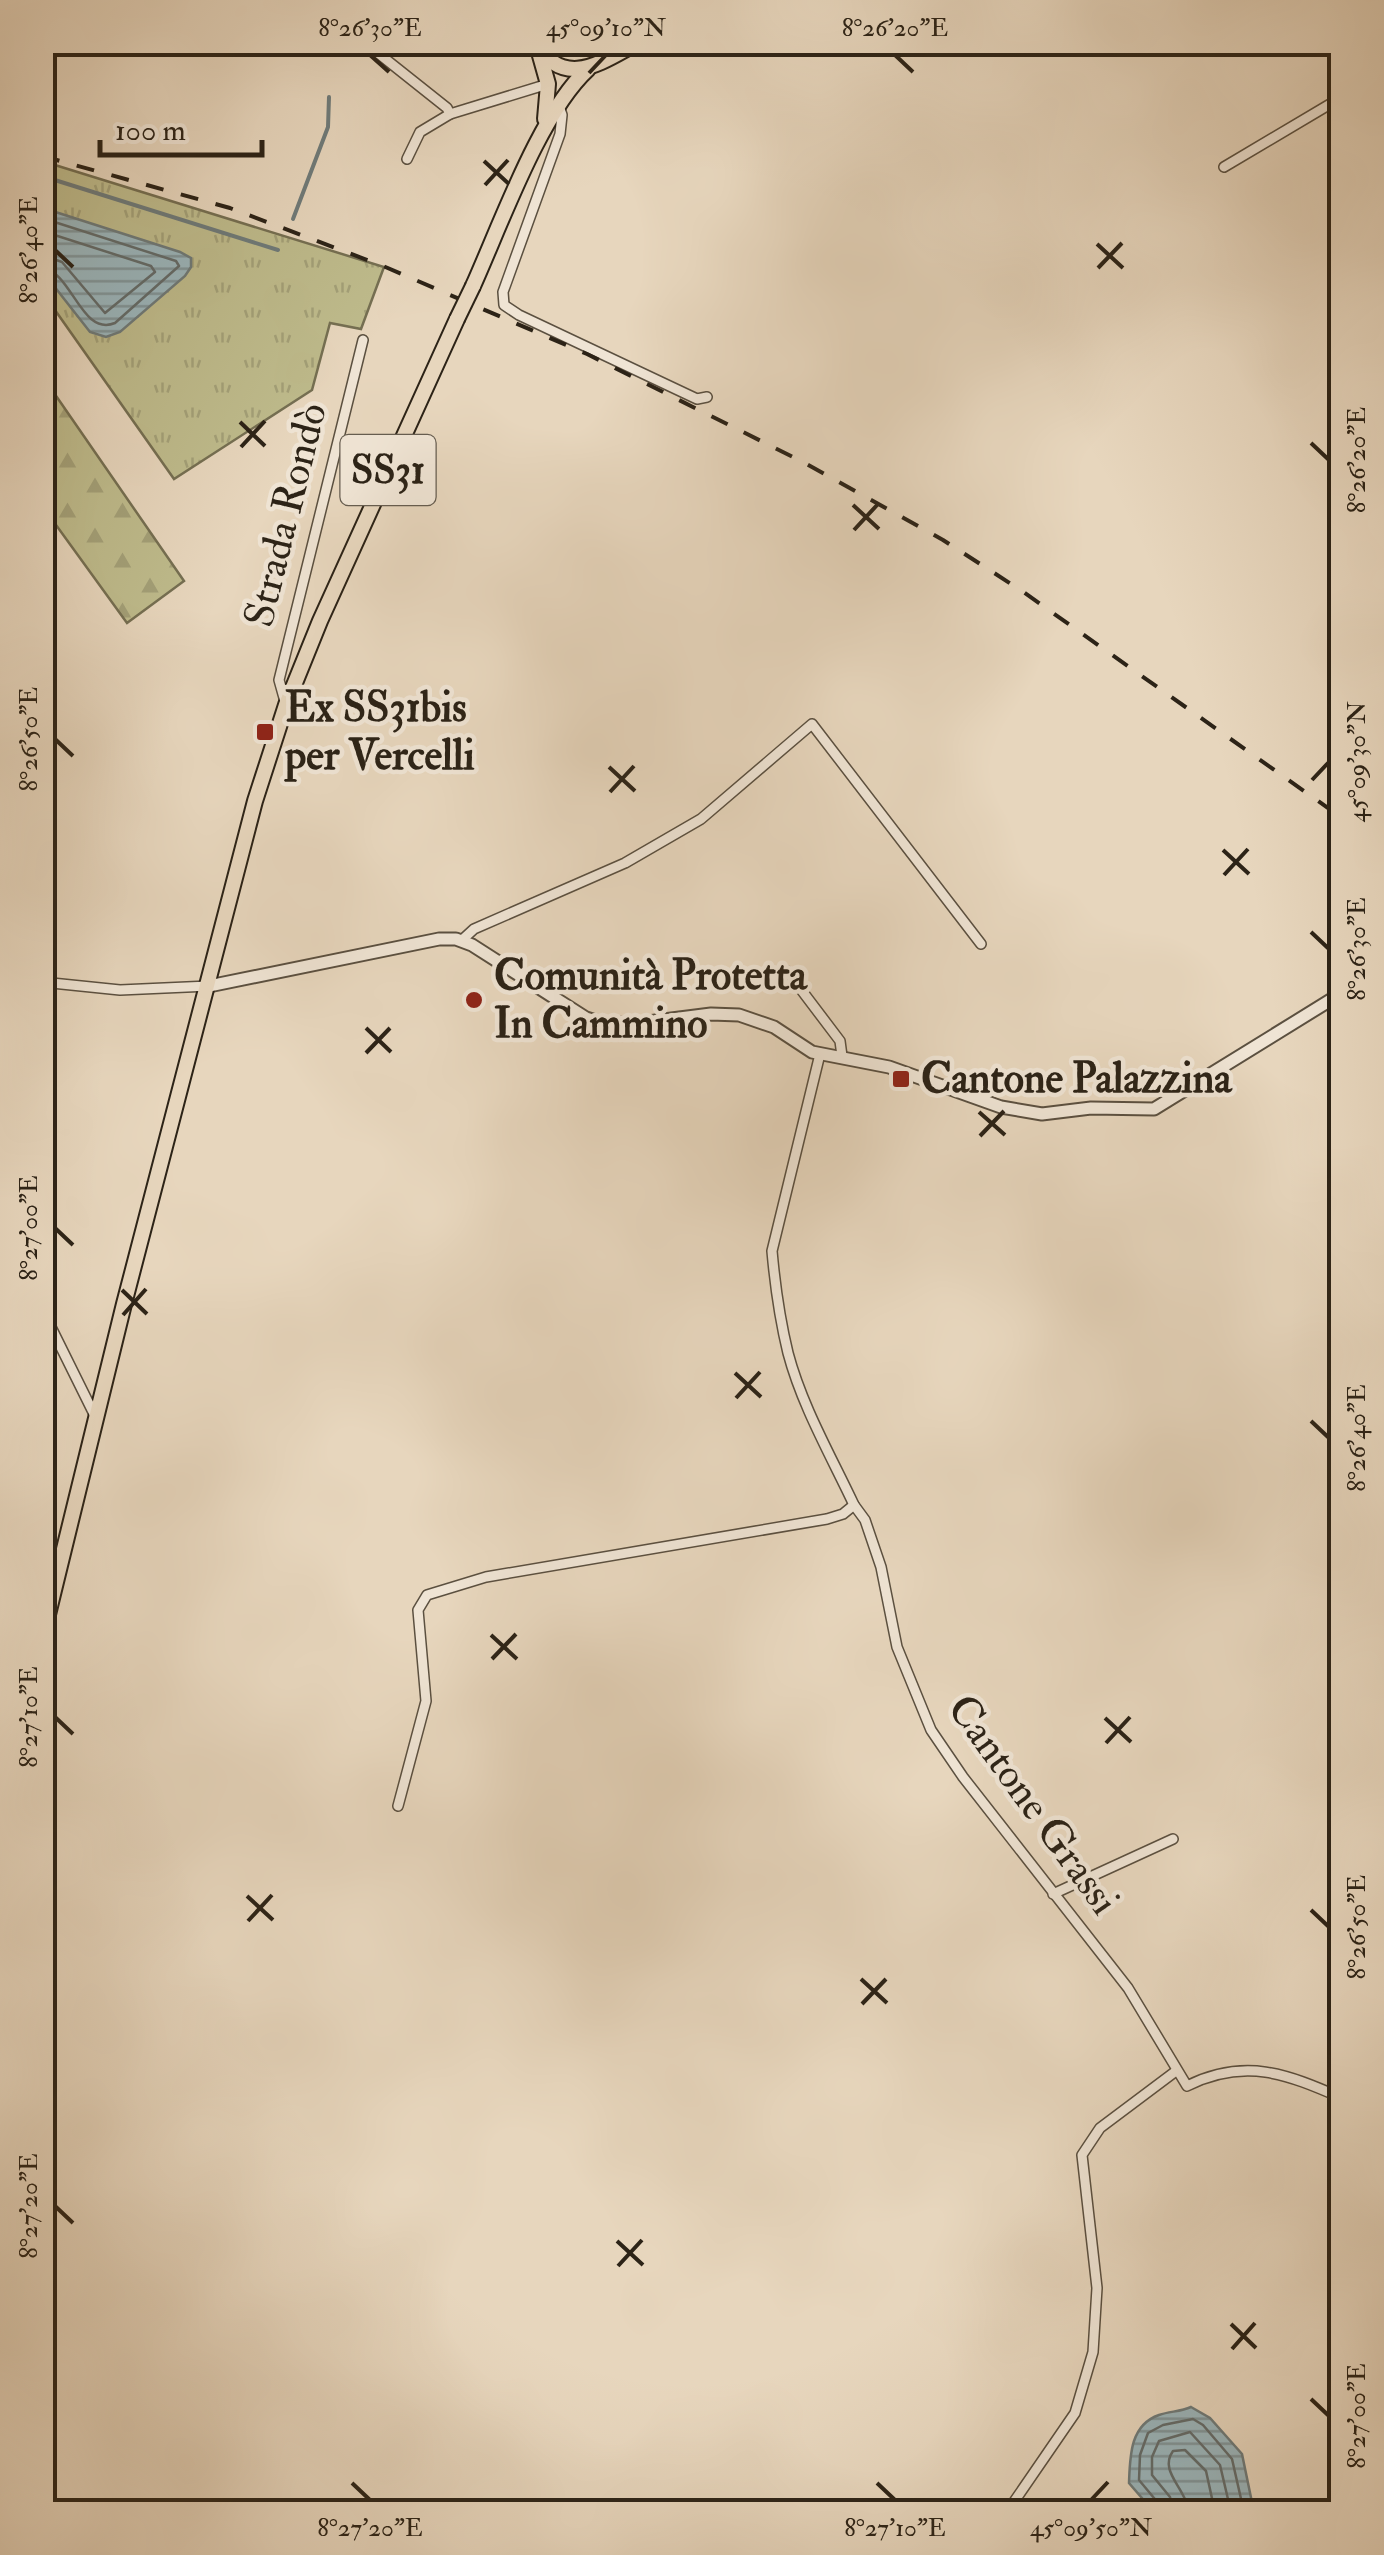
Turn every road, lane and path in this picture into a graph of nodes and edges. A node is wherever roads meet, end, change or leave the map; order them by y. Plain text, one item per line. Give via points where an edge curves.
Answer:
1 (640, 42) edge
2 (365, 43) edge
3 (535, 45) edge
4 (588, 68) junction
5 (552, 94) junction
6 (1342, 97) edge
7 (450, 114) junction
8 (406, 159) dead end
9 (1224, 167) dead end
10 (363, 340) dead end
11 (707, 397) dead end
12 (286, 705) junction
13 (462, 940) junction
14 (981, 944) dead end
15 (787, 970) dead end
16 (42, 982) edge
17 (209, 986) junction
18 (1342, 993) edge
19 (820, 1054) junction
20 (842, 1056) junction
21 (42, 1309) edge
22 (96, 1418) junction
23 (854, 1505) junction
24 (42, 1640) edge
25 (398, 1806) dead end
26 (1174, 1840) dead end
27 (1053, 1894) junction
28 (1176, 2070) junction
29 (1342, 2098) edge
30 (1007, 2512) edge

1 - 4 main road
2 - 7 street
3 - 4 main road via 562,68
3 - 5 main road, SS31
4 - 5 main road
5 - 7 street
5 - 11 street via 562,115 560,134 504,304 697,399
5 - 12 main road, SS31, bridge via 543,133
6 - 9 street
7 - 8 street via 420,132
10 - 12 street, Strada Rondò via 278,680
12 - 17 main road, SS31
13 - 14 street via 701,819 812,724
13 - 17 street via 439,939
13 - 19 street via 586,1018 632,1024 739,1014
15 - 20 street via 840,1041
16 - 17 street via 120,990
17 - 22 main road, SS31
18 - 20 street via 1154,1109 1021,1112
19 - 20 street
19 - 23 street, Cantone Grassi via 772,1251 788,1354
21 - 22 street
22 - 24 main road, SS31
23 - 25 street via 827,1519 486,1577 427,1595 418,1610 426,1701
23 - 27 street, Cantone Grassi via 881,1567 897,1647 930,1730
26 - 27 street
27 - 28 street, Cantone Grassi via 1128,1988
28 - 29 street via 1187,2086 1229,2071 1270,2071
28 - 30 street via 1100,2128 1082,2155 1097,2288 1093,2352 1074,2413

